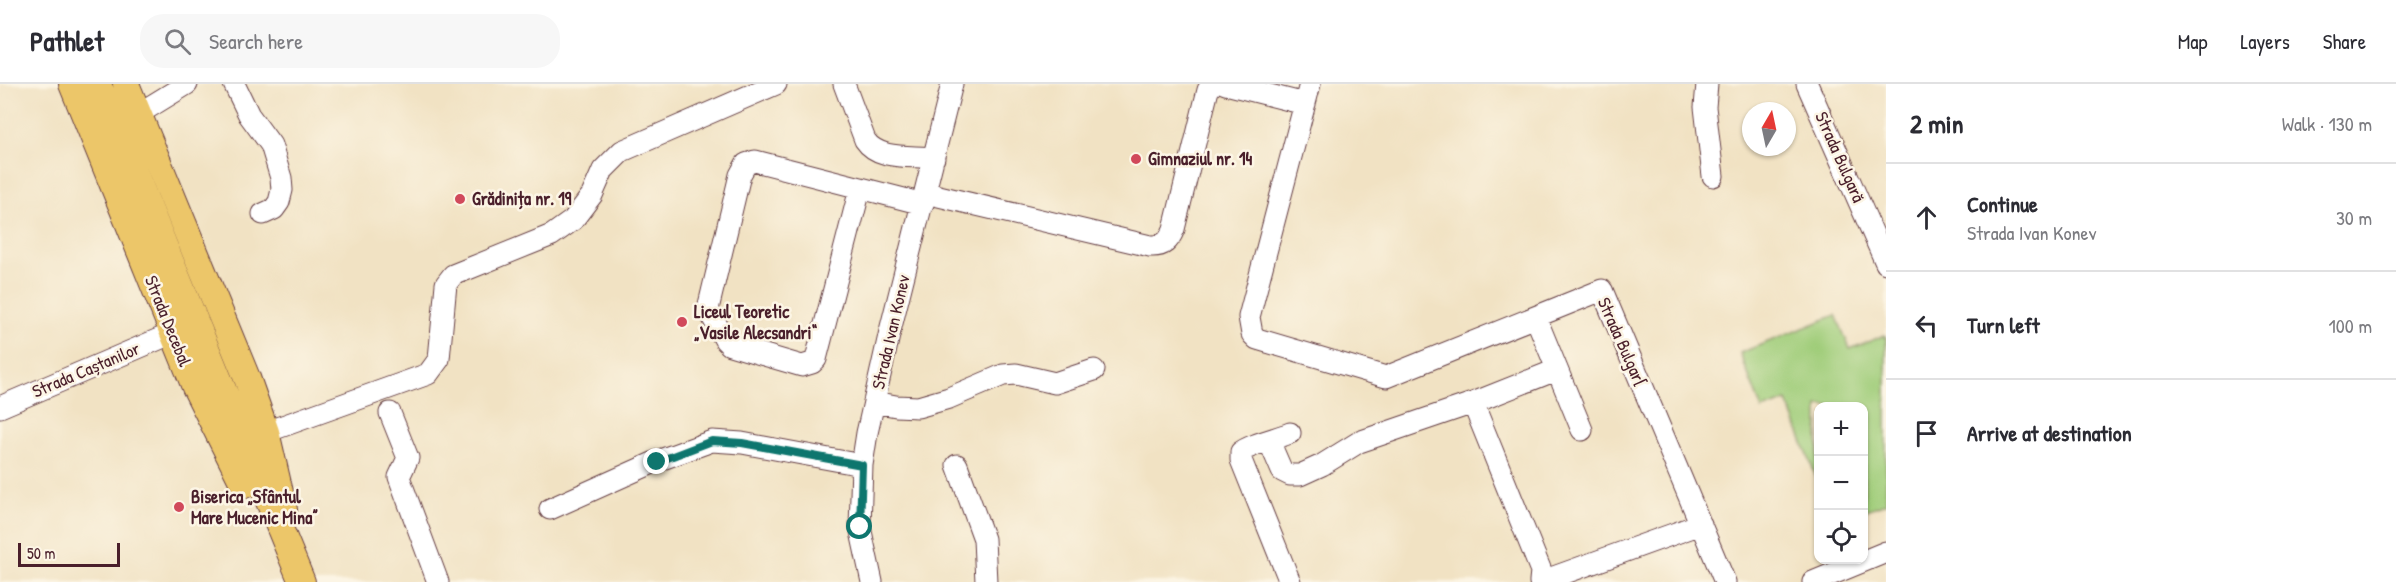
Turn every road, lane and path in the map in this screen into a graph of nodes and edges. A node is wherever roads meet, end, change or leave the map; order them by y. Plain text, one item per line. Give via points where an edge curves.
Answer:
1 (72, 84) edge
2 (98, 84) edge
3 (126, 84) edge
4 (188, 84) edge
5 (234, 84) edge
6 (776, 84) edge
7 (844, 84) edge
8 (952, 84) edge
9 (1213, 84) edge
10 (1226, 84) edge
11 (1707, 84) edge
12 (1808, 84) edge
13 (1307, 94) edge
14 (138, 114) junction
15 (934, 158) junction
16 (1713, 176) dead end
17 (860, 189) junction
18 (924, 198) junction
19 (263, 214) dead end
20 (1886, 263) edge
21 (1536, 318) junction
22 (173, 333) junction
23 (1094, 370) dead end
24 (1556, 370) junction
25 (874, 402) junction
26 (1473, 403) junction
27 (0, 407) edge
28 (390, 413) dead end
29 (1582, 430) dead end
30 (266, 432) junction
31 (1290, 433) dead end
32 (1269, 441) junction
33 (862, 465) junction
34 (957, 465) dead end
35 (550, 508) dead end
36 (1701, 524) junction
37 (287, 546) junction
38 (1886, 552) edge
39 (302, 582) edge
40 (438, 582) edge
41 (872, 582) edge
42 (986, 582) edge
43 (1290, 582) edge
44 (1540, 582) edge
45 (1725, 582) edge
46 (1814, 582) edge

1 - 22 main road, Strada Decebal
2 - 37 main road, Strada Decebal
3 - 14 main road, Strada Decebal
4 - 14 street
5 - 19 street via 272,148 281,178 278,204
6 - 30 street via 622,151 603,170 592,195 573,220 552,235 453,275 446,284 439,359 428,374
7 - 15 street via 870,148 886,155
8 - 15 street, Strada Ivan Konev
9 - 18 street via 1206,96 1174,229 1162,245 1150,246
10 - 13 street
11 - 16 street via 1705,107
12 - 20 street, Strada Bulgară
13 - 21 street, Strada Bulgar[ via 1249,317 1257,339 1386,377
14 - 30 main road, Strada Decebal
15 - 18 street, Strada Ivan Konev
17 - 17 street via 755,161 746,164 708,309 730,345 802,366 816,359
17 - 18 street
18 - 25 street, Strada Ivan Konev
21 - 24 street
21 - 36 street, Strada Bulgar[ via 1602,290
22 - 27 street, Strada Caștanilor
22 - 37 main road, Strada Decebal via 256,511
23 - 25 street via 1055,383 1003,375 918,407
24 - 26 street
24 - 29 street
25 - 33 street, Strada Ivan Konev
26 - 32 street via 1359,442 1300,475 1282,471
26 - 44 street via 1541,571
28 - 40 street via 408,458 399,477
30 - 37 main road, Strada Decebal via 284,500
31 - 32 street
32 - 43 street via 1246,448 1241,452 1241,460
33 - 35 street via 742,443 706,441
33 - 41 street, Strada Ivan Konev via 860,527
34 - 42 street via 984,539
36 - 44 street
36 - 45 street, Strada Bulgar[
37 - 39 main road, Strada Decebal
38 - 46 street

